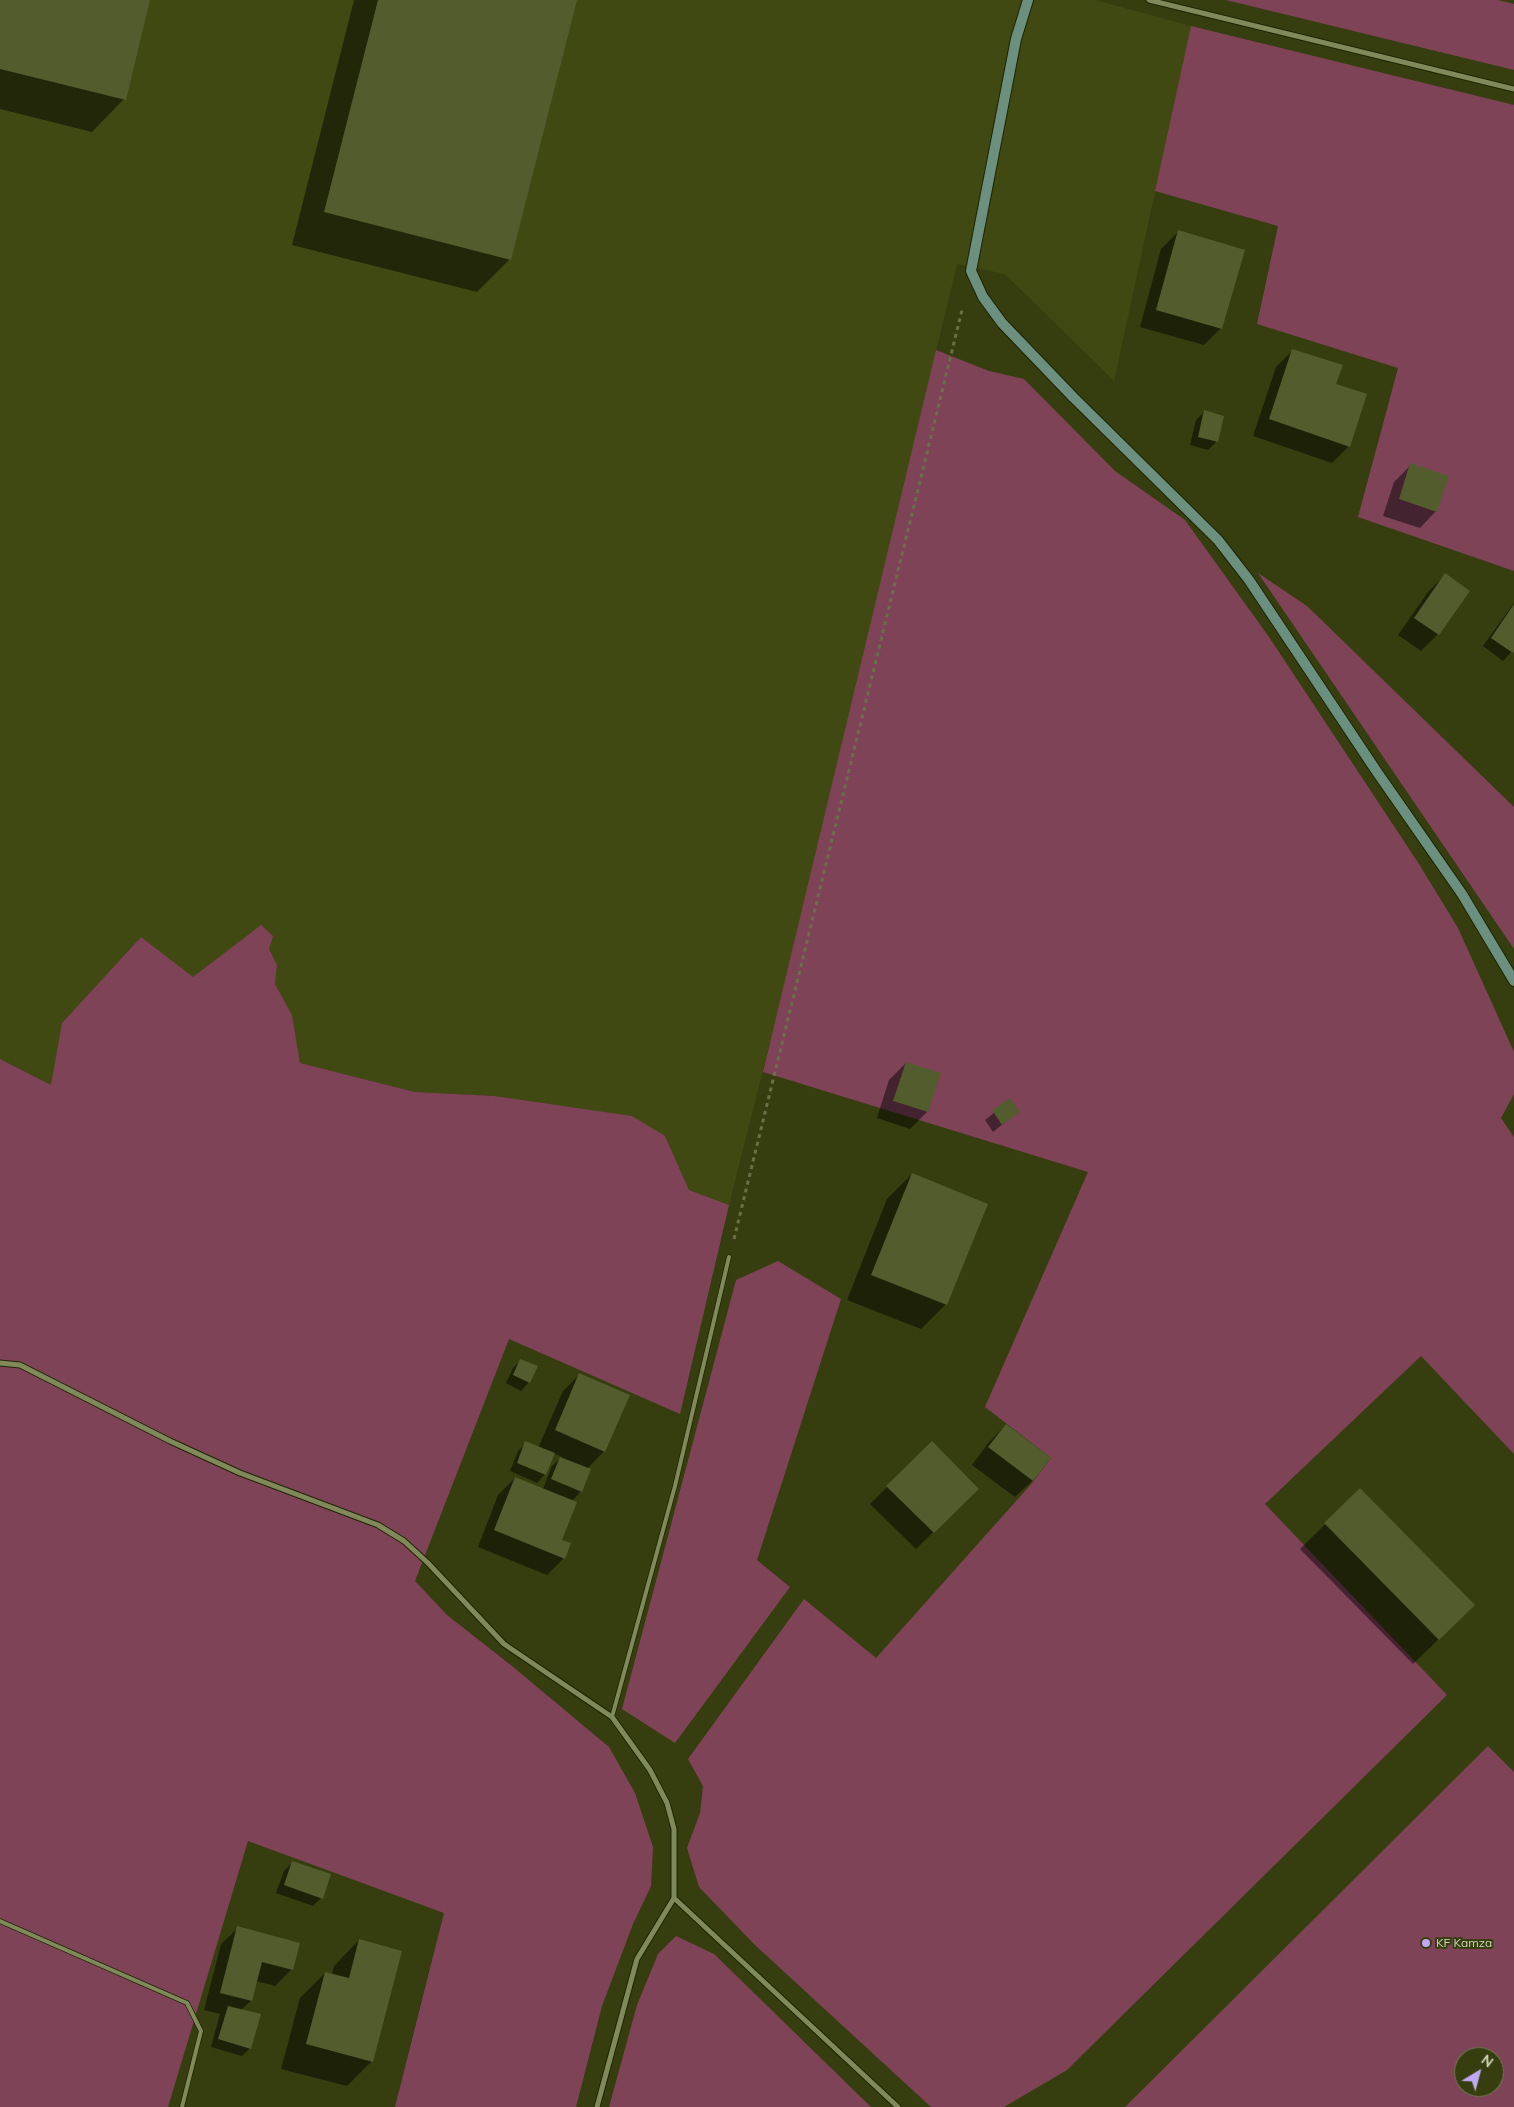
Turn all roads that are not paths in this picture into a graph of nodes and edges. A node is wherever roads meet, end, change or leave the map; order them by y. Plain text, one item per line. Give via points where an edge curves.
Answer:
1 (1028, 0) edge
2 (1149, 0) edge
3 (1514, 89) edge
4 (1514, 980) edge
5 (729, 1257) road end
6 (0, 1363) edge
7 (612, 1717) junction
8 (674, 1898) junction
9 (0, 1921) edge
10 (182, 2107) edge
11 (597, 2107) edge
12 (898, 2107) edge

1 - 4 street via 1016,39 972,271 983,297 1002,323 1073,397 1211,533 1248,580 1462,894
2 - 3 street
5 - 7 lane via 675,1486
6 - 7 street via 20,1365 240,1473 378,1525 404,1541 428,1563 504,1644
7 - 8 street via 650,1770 667,1803 674,1829
8 - 11 street via 637,1959
8 - 12 street
9 - 10 lane via 186,2003 202,2031

